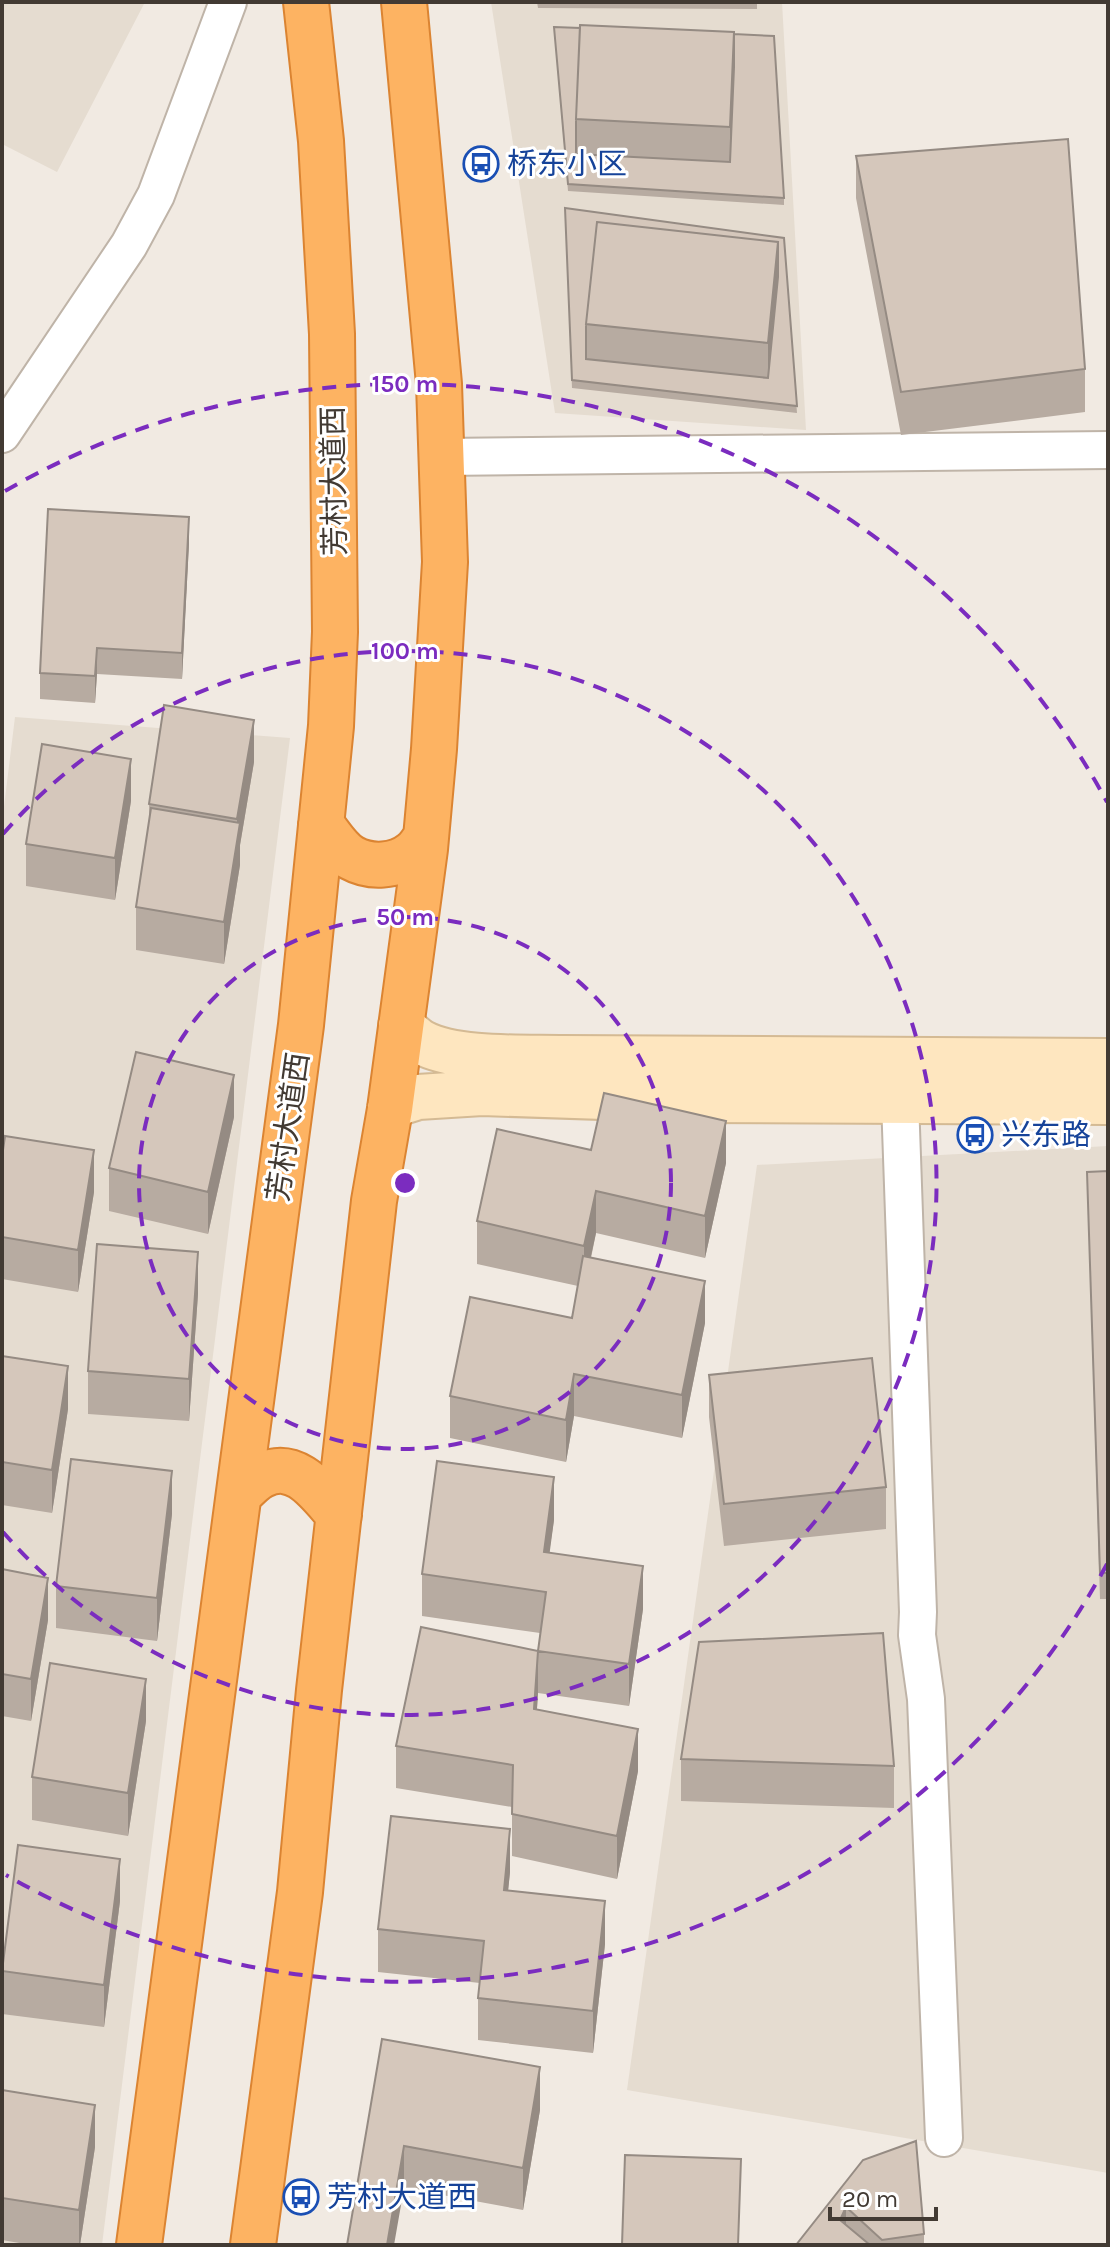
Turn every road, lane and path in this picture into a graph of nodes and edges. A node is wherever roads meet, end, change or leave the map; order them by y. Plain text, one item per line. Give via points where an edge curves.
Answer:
1 (228, 2) edge
2 (306, 2) edge
3 (404, 2) edge
4 (2, 434) edge
5 (1108, 450) edge
6 (441, 457) junction
7 (321, 824) junction
8 (425, 838) junction
9 (401, 1026) junction
10 (1108, 1061) edge
11 (900, 1100) junction
12 (1108, 1102) edge
13 (390, 1109) junction
14 (239, 1495) junction
15 (339, 1515) junction
16 (944, 2138) dead end
17 (139, 2245) edge
18 (253, 2245) edge

1 - 4 street via 156,195 129,245
2 - 7 highway, 芳村大道西 via 321,141 333,350 335,632
3 - 6 highway
5 - 6 street
6 - 8 highway via 445,562
7 - 8 highway via 350,857 375,865 412,854
7 - 14 highway, 芳村大道西 via 301,1025
8 - 9 highway
9 - 10 street via 421,1042 446,1051 485,1056
9 - 13 highway
11 - 12 street
11 - 13 street via 482,1093 418,1097
11 - 16 street via 917,1635 926,1699
13 - 15 highway via 374,1201
14 - 15 highway via 262,1475 292,1471
14 - 17 highway, 芳村大道西
15 - 18 highway via 300,1892

